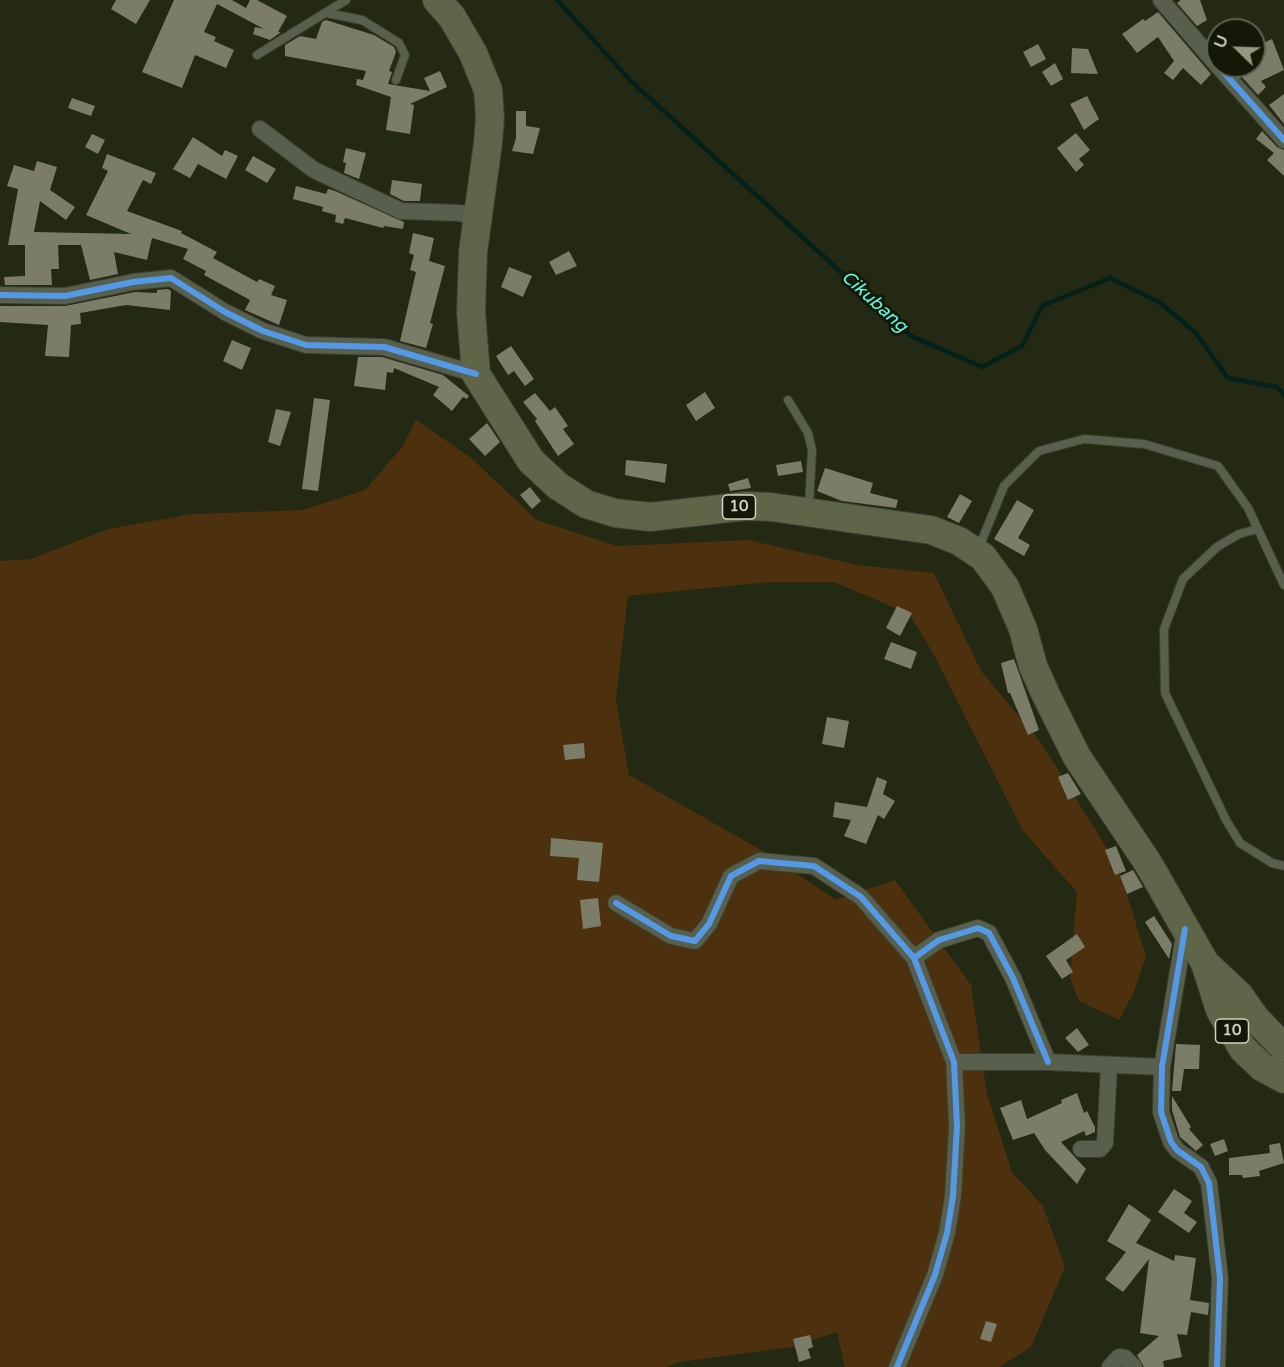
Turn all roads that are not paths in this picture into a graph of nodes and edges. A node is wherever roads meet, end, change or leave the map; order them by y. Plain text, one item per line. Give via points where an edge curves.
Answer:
1 (346, 0) edge
2 (437, 0) edge
3 (1161, 0) edge
4 (326, 13) junction
5 (1206, 52) edge
6 (257, 55) dead end
7 (1229, 78) edge
8 (396, 80) dead end
9 (260, 129) dead end
10 (1284, 140) edge
11 (476, 218) junction
12 (0, 295) edge
13 (476, 374) junction
14 (788, 400) dead end
15 (809, 514) junction
16 (1257, 529) junction
17 (977, 553) junction
18 (1284, 585) edge
19 (1284, 866) edge
20 (616, 903) dead end
21 (1185, 928) junction
22 (914, 958) junction
23 (1205, 963) junction
24 (1284, 1048) edge
25 (954, 1062) junction
26 (1047, 1062) junction
27 (1109, 1066) junction
28 (1162, 1066) junction
29 (1284, 1079) edge
30 (1081, 1149) dead end
31 (897, 1367) edge
32 (1110, 1367) edge
33 (1134, 1367) edge
34 (1217, 1367) edge

1 - 4 lane
2 - 11 highway, 10 via 463,35 488,90 488,143
3 - 5 street
4 - 6 lane
4 - 8 lane via 362,20 399,44 405,56
7 - 10 street
9 - 11 street via 314,170 401,211 460,213
11 - 13 highway, 10 via 471,312
12 - 13 street via 65,296 171,278 263,331 306,345 384,347
13 - 15 highway, 10 via 531,461 558,486 586,504 615,513 650,517 746,506
14 - 15 lane via 812,450
15 - 17 highway, 10 via 931,530
16 - 17 lane via 1248,508 1218,466 1143,444 1084,439 1039,451 1004,486
16 - 18 lane
16 - 19 lane via 1217,547 1183,579 1164,629 1165,693 1240,843
17 - 21 highway, 10 via 1005,587 1046,695 1077,757 1148,863
20 - 22 street via 671,936 695,941 709,924 731,876 759,861 813,866 861,897
21 - 23 highway, 10
21 - 28 street
22 - 25 street
22 - 26 street via 939,940 978,928 989,933 1013,978
23 - 24 highway, 10 via 1239,995
23 - 29 highway, 10 via 1220,1010 1243,1049 1262,1067
25 - 26 street
25 - 31 street via 957,1126 947,1233 935,1275
26 - 27 street
27 - 28 street
27 - 30 street via 1105,1143 1096,1150
28 - 34 street via 1161,1112 1165,1128 1177,1150 1201,1167 1209,1183 1220,1278
32 - 33 street via 1119,1357

